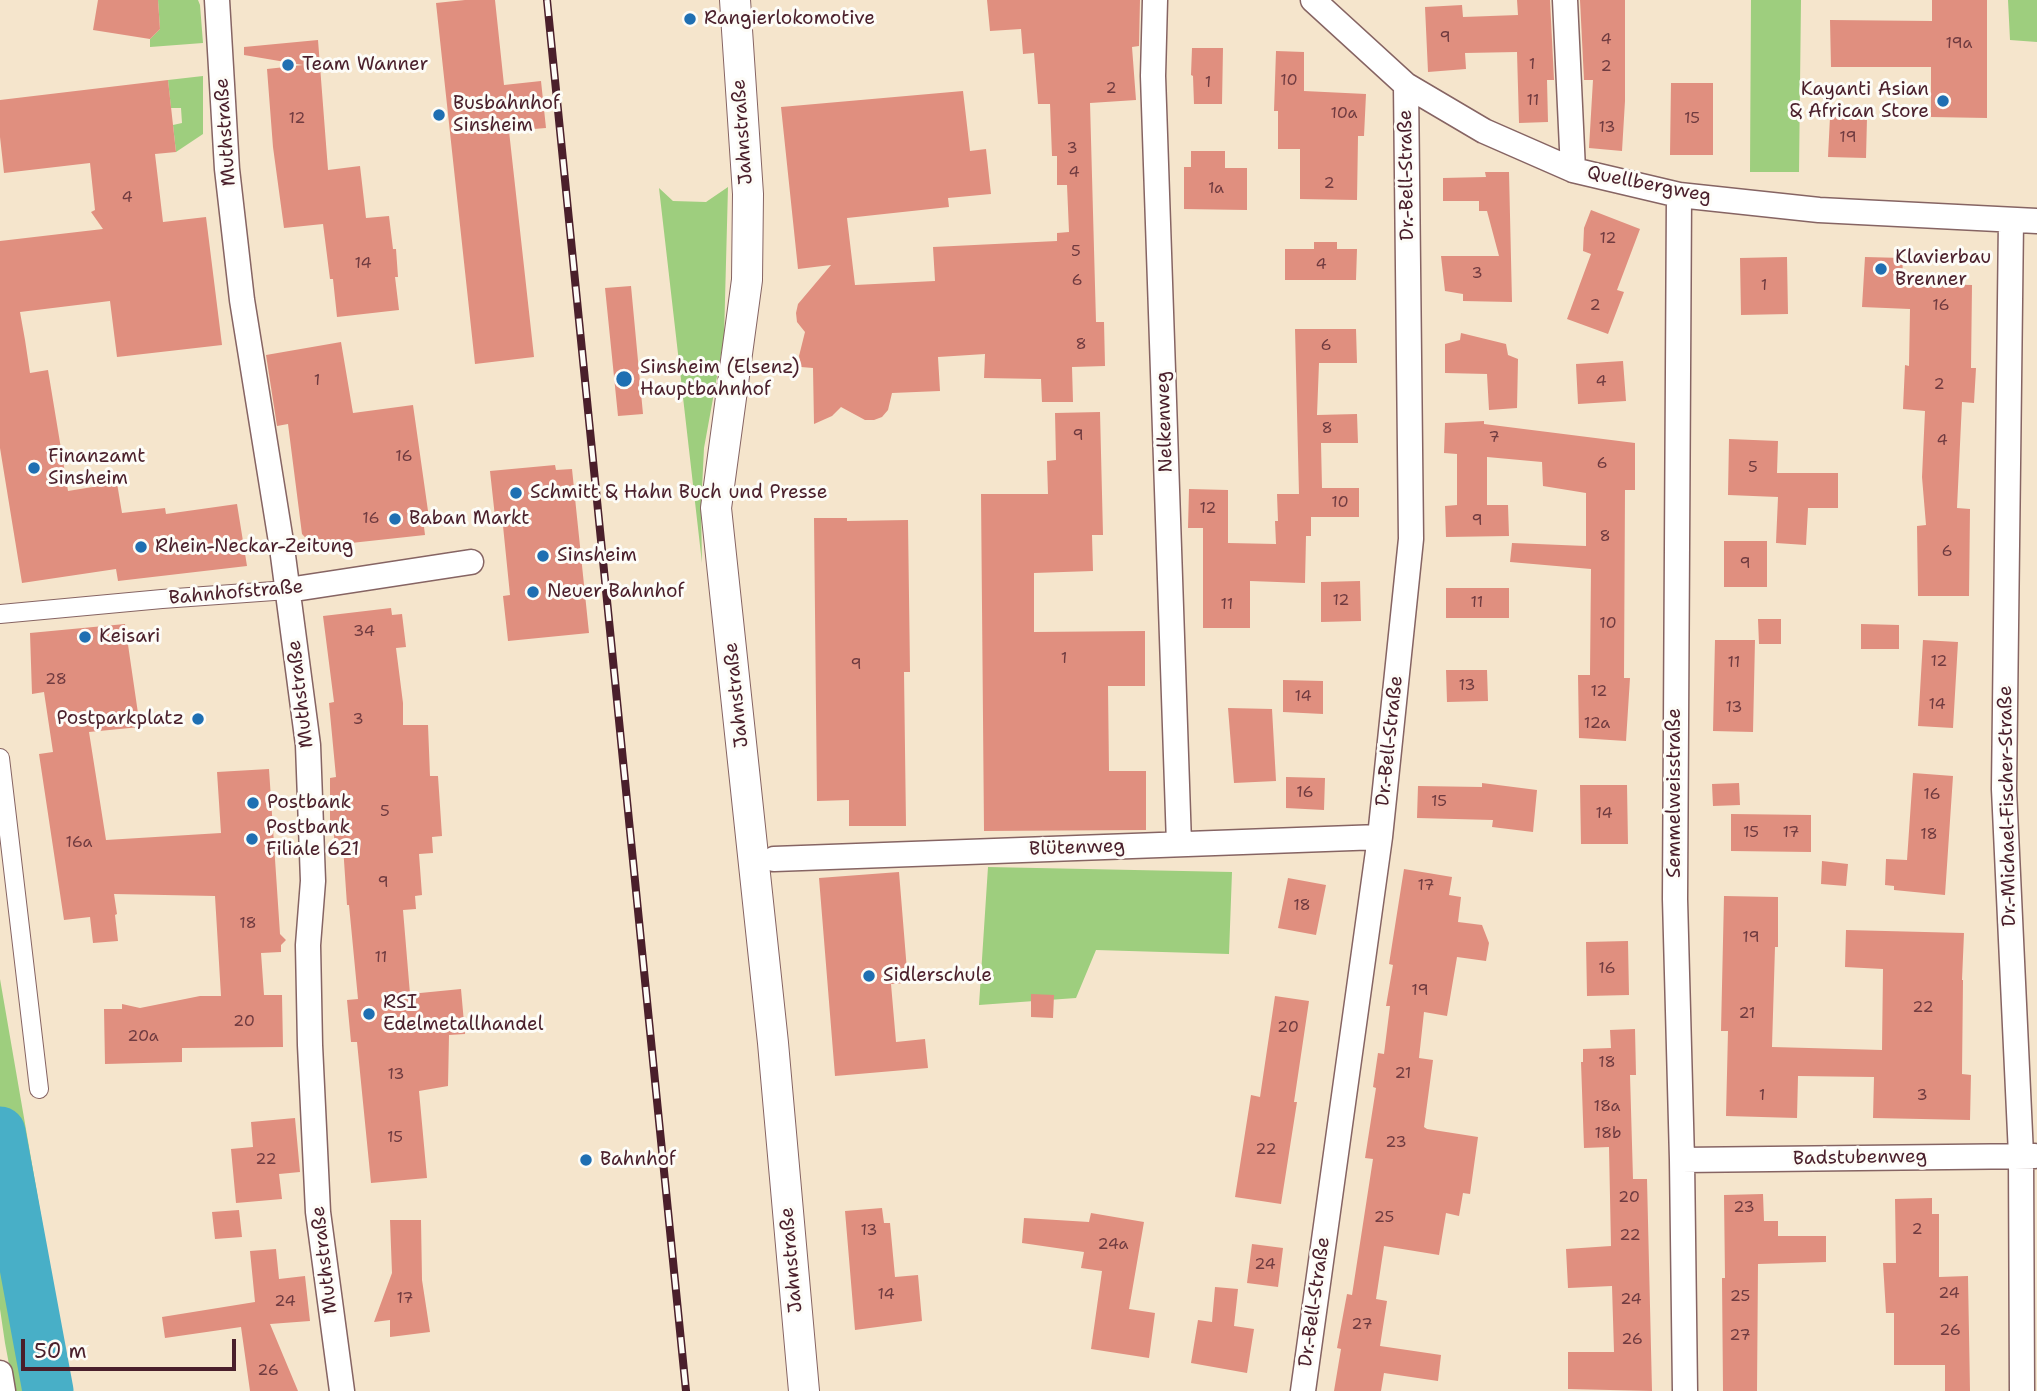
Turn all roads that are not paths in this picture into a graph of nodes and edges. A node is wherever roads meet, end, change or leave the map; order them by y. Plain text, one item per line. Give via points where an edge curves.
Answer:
1 (217, 0) edge
2 (735, 0) edge
3 (1155, 0) edge
4 (1313, 0) edge
5 (1565, 0) edge
6 (1406, 85) junction
7 (1573, 170) junction
8 (1679, 195) junction
9 (2011, 220) junction
10 (2037, 221) edge
11 (471, 562) dead end
12 (288, 590) junction
13 (0, 614) edge
14 (0, 758) edge
15 (1380, 837) junction
16 (1179, 844) junction
17 (774, 859) dead end
18 (39, 1089) dead end
19 (2029, 1156) edge
20 (1682, 1160) junction
21 (0, 1373) edge
22 (3, 1391) edge
23 (342, 1391) edge
24 (804, 1391) edge
25 (1303, 1391) edge
26 (1685, 1391) edge
27 (2022, 1391) edge

1 - 12 street, Muthstraße via 227,169 244,319
2 - 24 street, Jahnstraße via 748,194 747,280 716,508 769,1004
3 - 16 street, Nelkenweg via 1153,76
4 - 6 street, Quellbergweg
5 - 7 street
6 - 7 street, Quellbergweg via 1484,131
6 - 15 street, Dr.-Bell-Straße via 1411,539
7 - 8 street, Quellbergweg
8 - 9 street, Quellbergweg via 1819,210
8 - 20 street, Semmelweisstraße via 1675,899
9 - 10 street, Quellbergweg
9 - 19 street, Dr.-Michael-Fischer-Straße via 2004,789
11 - 12 street, Bahnhofstraße
12 - 13 street, Bahnhofstraße
12 - 23 street, Muthstraße via 308,745 313,881 308,945 310,1045 318,1212
14 - 18 street
15 - 16 street, Blütenweg
15 - 25 street, Dr.-Bell-Straße
16 - 17 street, Blütenweg
19 - 20 street, Badstubenweg
19 - 27 street, Dr.-Michael-Fischer-Straße
20 - 26 street, Semmelweisstraße
21 - 22 street

